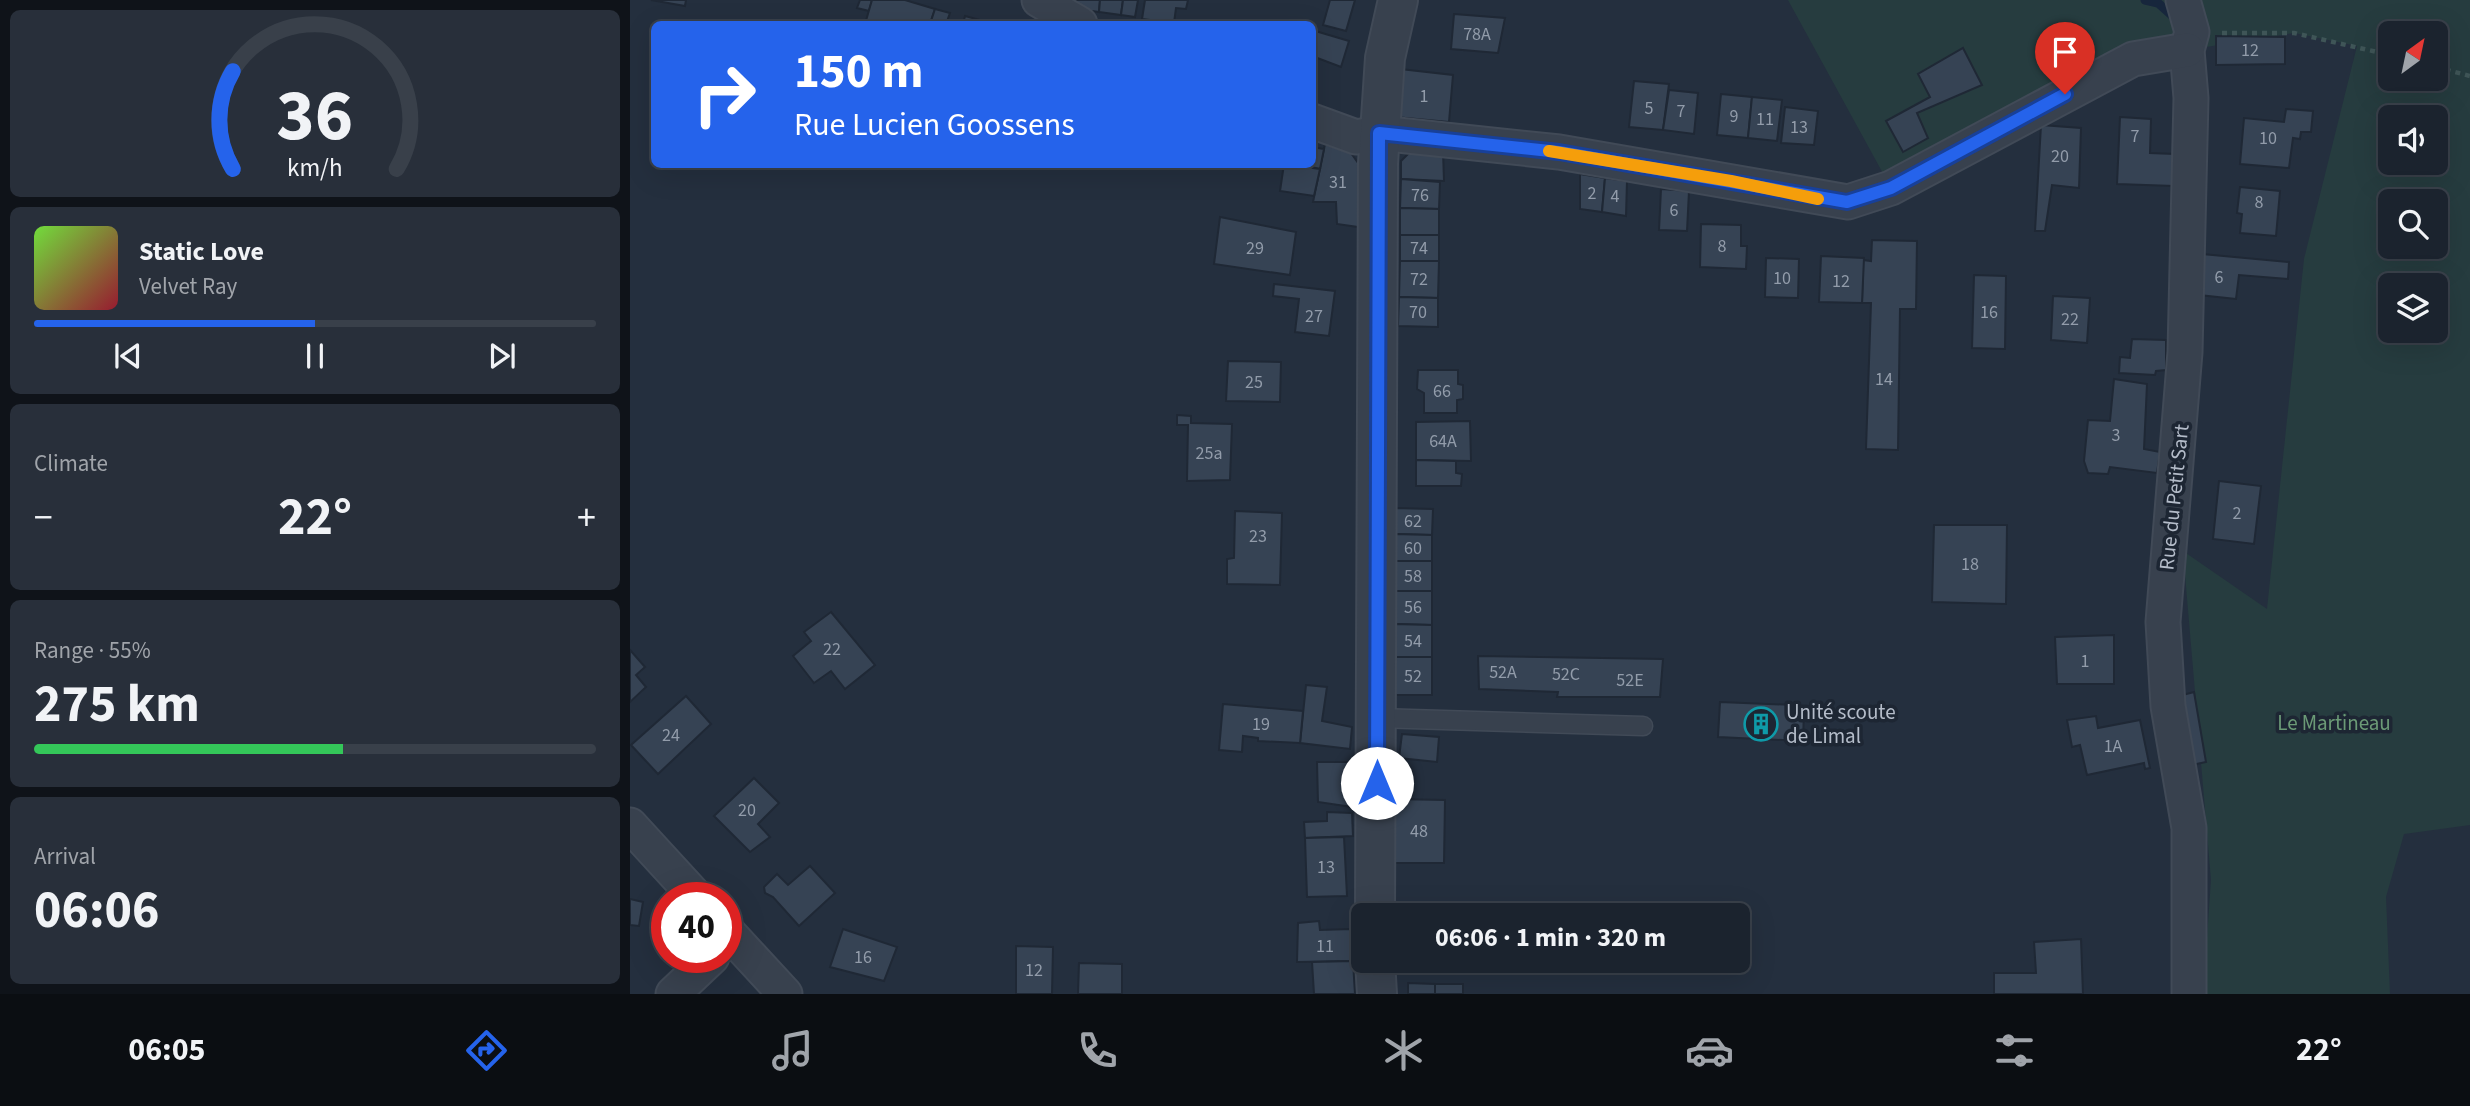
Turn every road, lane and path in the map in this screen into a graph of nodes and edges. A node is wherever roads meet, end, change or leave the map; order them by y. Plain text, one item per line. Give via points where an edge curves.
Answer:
1 (1039, 0) edge
2 (1398, 0) edge
3 (2183, 0) edge
4 (1075, 21) edge
5 (2190, 41) junction
6 (2378, 52) edge
7 (2448, 70) edge
8 (2470, 76) edge
9 (1316, 122) edge
10 (1379, 133) junction
11 (1377, 718) junction
12 (1643, 726) dead end
13 (630, 825) edge
14 (682, 882) edge
15 (1375, 903) edge
16 (742, 957) edge
17 (694, 973) edge
18 (1376, 973) edge
19 (673, 994) edge
20 (785, 994) edge
21 (1377, 994) edge
22 (2189, 994) edge

1 - 4 street
2 - 10 street via 1385,58
3 - 5 street, Rue du Petit Sart
5 - 6 path via 2294,33
5 - 10 street via 2133,59 1891,188 1847,202 1559,152
5 - 22 street, Rue du Petit Sart via 2185,352 2163,622 2168,706 2189,828
7 - 8 path
9 - 10 street via 1356,137
10 - 11 street
11 - 12 lane
11 - 15 street
13 - 14 street
16 - 20 street
17 - 19 street
18 - 21 street

